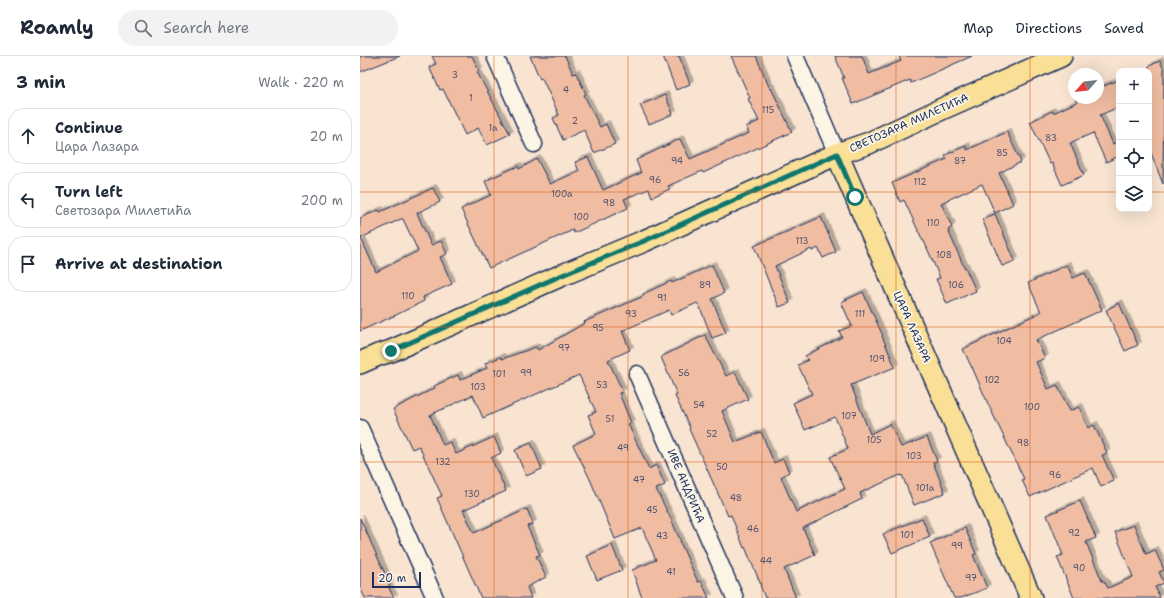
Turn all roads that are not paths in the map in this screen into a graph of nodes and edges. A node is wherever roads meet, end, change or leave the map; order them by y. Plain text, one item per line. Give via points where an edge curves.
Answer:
1 (495, 56) edge
2 (795, 56) edge
3 (1062, 56) edge
4 (534, 144) dead end
5 (837, 154) junction
6 (360, 363) edge
7 (637, 374) dead end
8 (360, 428) edge
9 (435, 598) edge
10 (734, 598) edge
11 (1031, 598) edge

1 - 4 street
2 - 5 street, ЦАРА ЛАЗАРА
3 - 5 main road, СВЕТОЗАРА МИЛЕТИЋА via 869,143
5 - 6 main road, СВЕТОЗАРА МИЛЕТИЋА via 644,241
5 - 11 main road, ЦАРА ЛАЗАРА
7 - 10 street, ИВЕ АНДРИЋА
8 - 9 street

